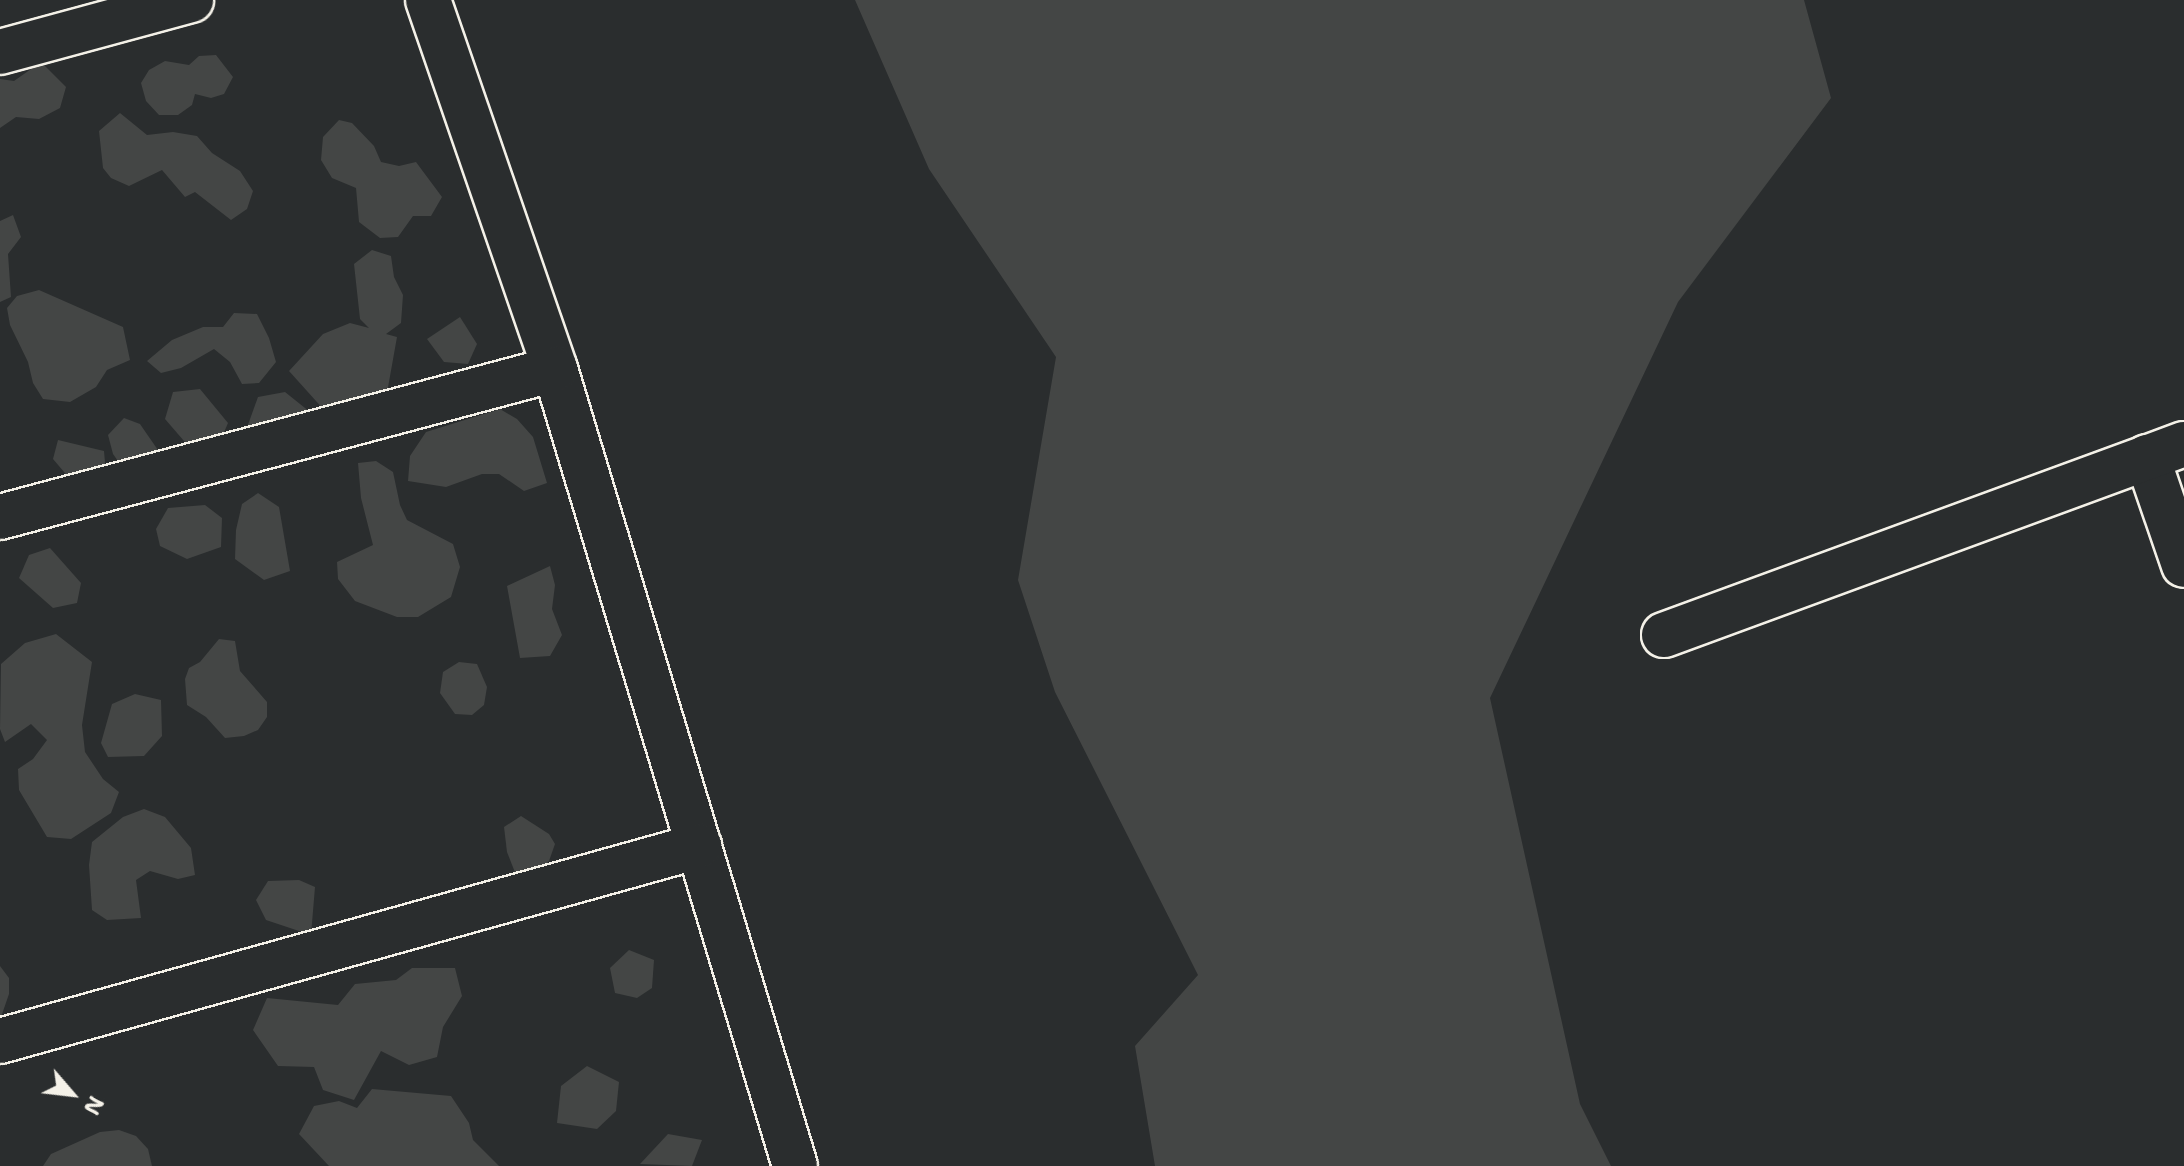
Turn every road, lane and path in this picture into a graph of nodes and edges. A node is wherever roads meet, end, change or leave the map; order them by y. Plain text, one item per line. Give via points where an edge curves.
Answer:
1 (191, 0) edge
2 (428, 0) edge
3 (0, 52) edge
4 (555, 369) junction
5 (2166, 450) edge
6 (0, 517) edge
7 (2184, 565) edge
8 (1664, 635) dead end
9 (699, 846) junction
10 (0, 1041) edge
11 (795, 1166) edge

1 - 3 street
2 - 4 street
4 - 6 street
4 - 9 street
5 - 7 street
5 - 8 street
9 - 10 street
9 - 11 street

